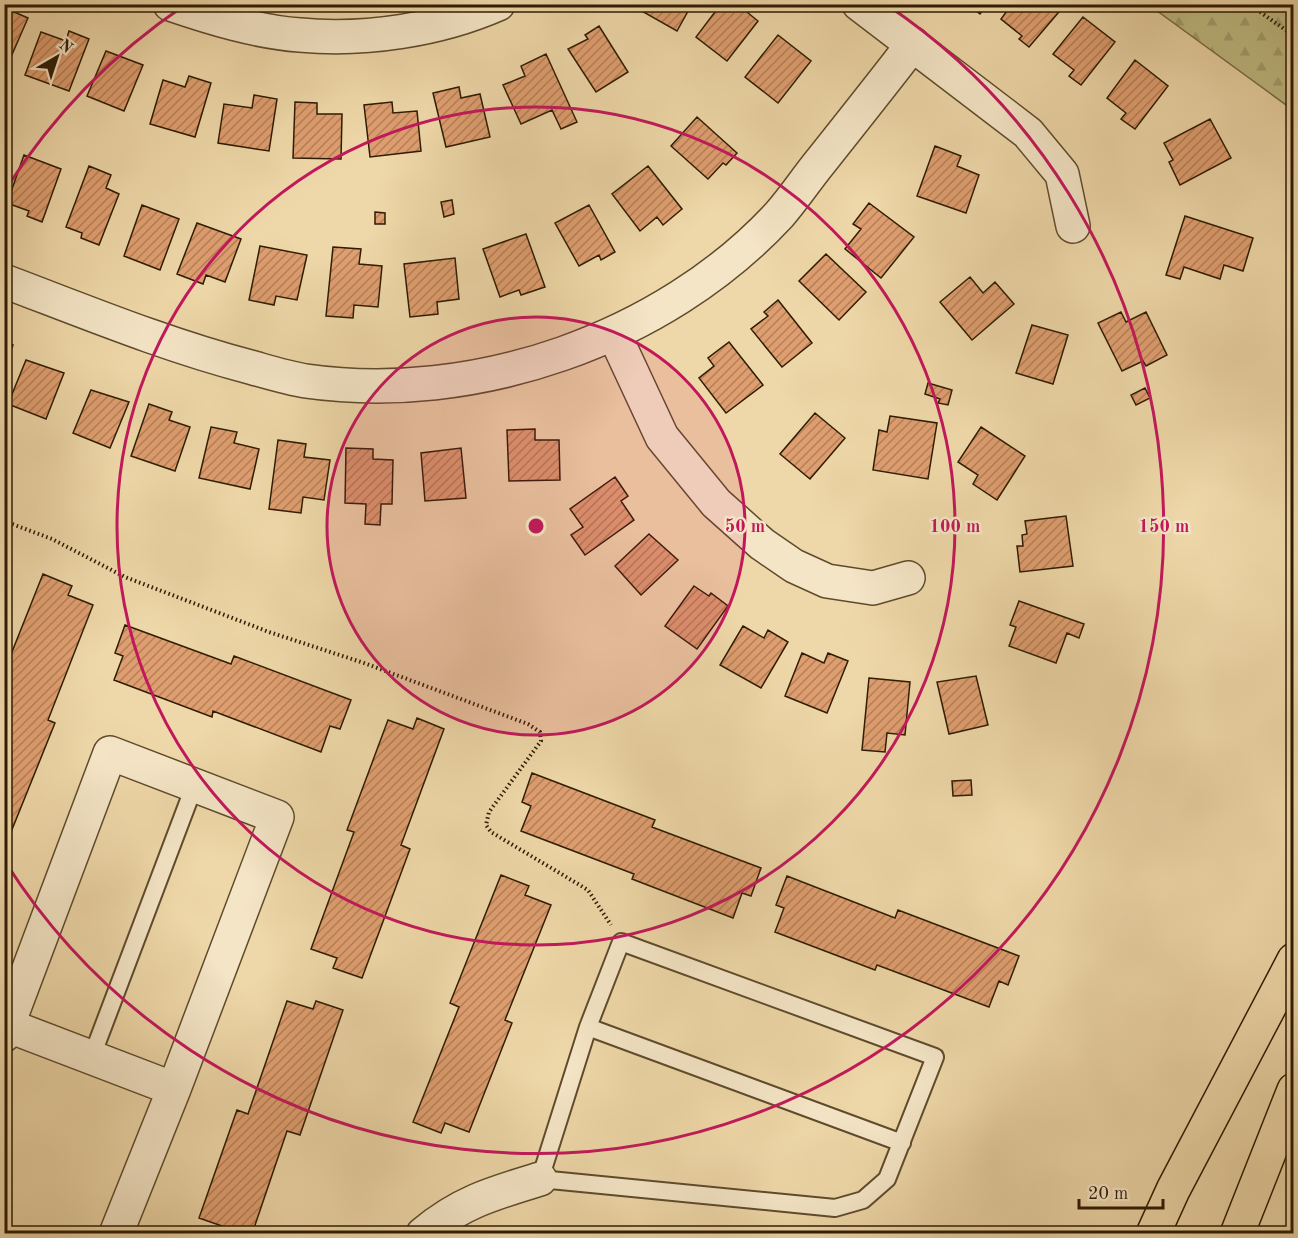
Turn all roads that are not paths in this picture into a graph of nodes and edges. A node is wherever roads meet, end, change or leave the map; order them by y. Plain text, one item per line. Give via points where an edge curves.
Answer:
1 (170, 4) edge
2 (498, 4) edge
3 (859, 4) edge
4 (913, 44) junction
5 (1073, 226) dead end
6 (4, 282) edge
7 (614, 334) junction
8 (908, 578) dead end
9 (195, 784) junction
10 (1293, 960) edge
11 (588, 1027) junction
12 (6, 1028) edge
13 (92, 1056) junction
14 (174, 1089) junction
15 (1293, 1090) edge
16 (902, 1143) junction
17 (540, 1179) junction
18 (116, 1233) edge
19 (423, 1233) edge
20 (1153, 1233) edge
21 (1237, 1233) edge

1 - 2 street via 235,23 299,35 332,36 465,19
3 - 4 street
4 - 5 street via 1028,133 1062,174
4 - 7 street via 779,214 698,284
6 - 7 street via 193,352 304,381 359,386 470,379 534,363
7 - 8 street via 662,437 716,503 762,544 794,566 827,581 873,588
9 - 12 street via 110,753
9 - 13 lane
9 - 14 street via 277,817
10 - 20 highway
11 - 16 lane
11 - 16 lane via 621,942 935,1057
11 - 17 lane
12 - 13 street
13 - 14 street
14 - 18 street
15 - 21 highway
16 - 17 lane via 887,1179 863,1200 835,1208
17 - 19 street via 480,1197

